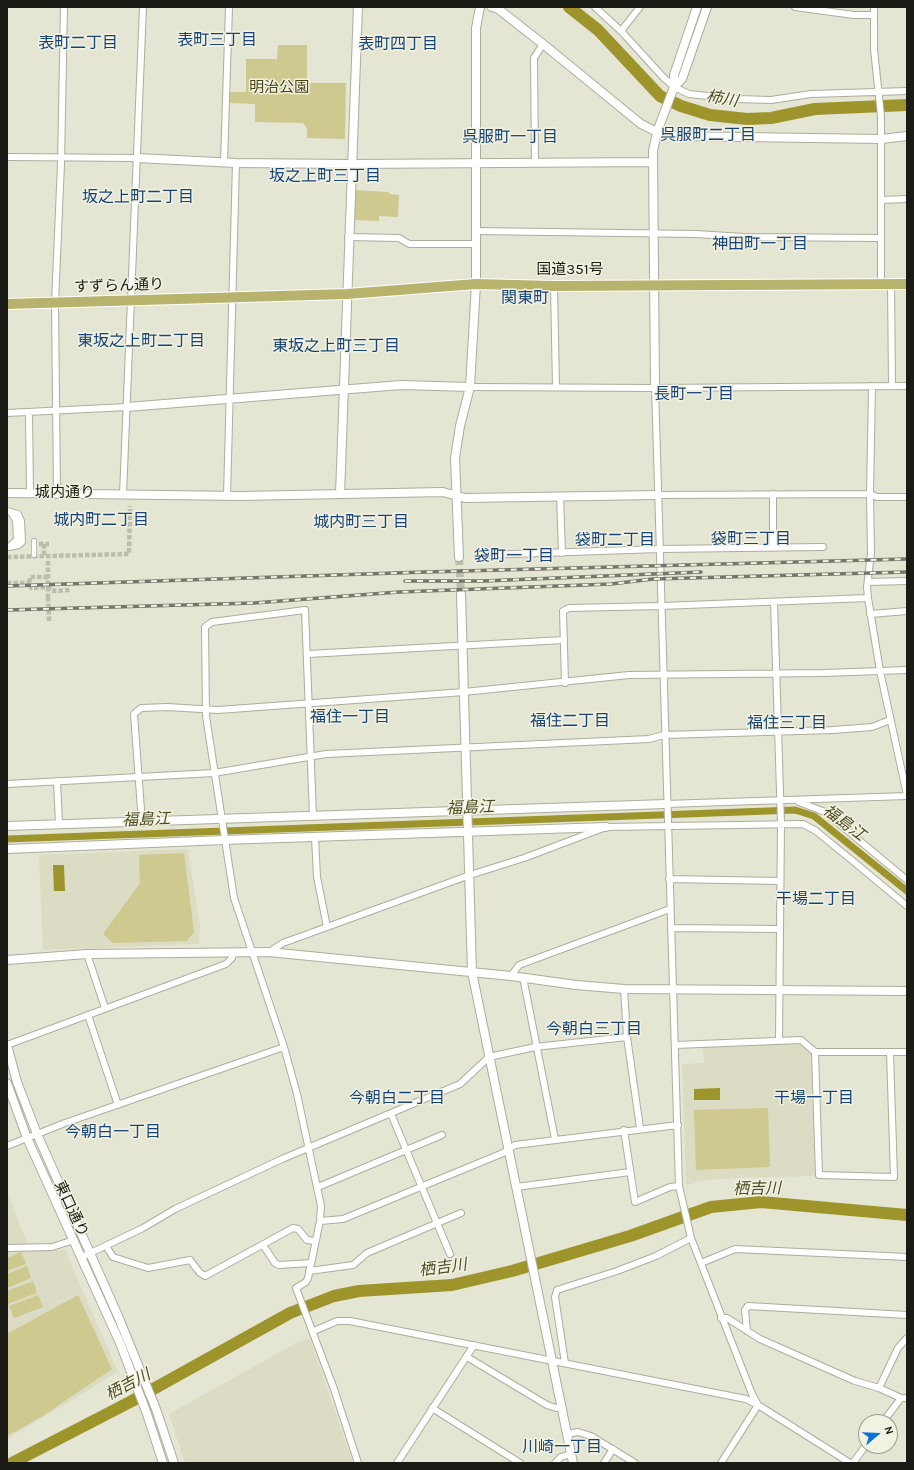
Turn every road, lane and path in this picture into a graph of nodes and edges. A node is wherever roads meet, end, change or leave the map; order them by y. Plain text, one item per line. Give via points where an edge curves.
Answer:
1 (64, 7) edge
2 (143, 7) edge
3 (229, 7) edge
4 (358, 7) edge
5 (480, 7) edge
6 (492, 7) edge
7 (595, 7) edge
8 (640, 7) edge
9 (697, 7) edge
10 (707, 7) edge
11 (795, 7) edge
12 (874, 7) edge
13 (873, 15) junction
14 (621, 31) junction
15 (543, 44) junction
16 (674, 90) junction
17 (907, 90) edge
18 (879, 94) junction
19 (656, 132) junction
20 (907, 136) edge
21 (881, 139) junction
22 (7, 157) edge
23 (60, 158) junction
24 (137, 158) junction
25 (224, 162) junction
26 (535, 162) junction
27 (653, 162) junction
28 (236, 163) junction
29 (477, 163) junction
30 (352, 164) junction
31 (907, 199) edge
32 (881, 200) junction
33 (475, 231) junction
34 (654, 233) junction
35 (348, 237) junction
36 (881, 238) junction
37 (475, 244) junction
38 (476, 284) junction
39 (655, 284) junction
40 (886, 284) junction
41 (907, 284) edge
42 (554, 286) junction
43 (347, 294) junction
44 (233, 297) junction
45 (131, 300) junction
46 (55, 303) junction
47 (7, 304) edge
48 (872, 386) junction
49 (892, 386) junction
50 (907, 386) edge
51 (470, 387) junction
52 (556, 387) junction
53 (655, 388) junction
54 (343, 390) junction
55 (229, 399) junction
56 (127, 407) junction
57 (29, 412) junction
58 (55, 412) junction
59 (7, 413) edge
60 (57, 492) junction
61 (7, 493) edge
62 (30, 493) junction
63 (123, 494) junction
64 (340, 494) junction
65 (773, 494) junction
66 (870, 494) junction
67 (658, 495) junction
68 (227, 496) junction
69 (456, 496) junction
70 (560, 496) junction
71 (907, 497) edge
72 (8, 511) edge
73 (36, 543) dead end
74 (8, 547) edge
75 (773, 548) junction
76 (823, 548) dead end
77 (659, 549) junction
78 (562, 553) junction
79 (34, 555) dead end
80 (484, 555) dead end
81 (459, 557) tunnel mouth
82 (907, 581) edge
83 (868, 582) junction
84 (461, 594) tunnel mouth
85 (868, 598) junction
86 (774, 602) junction
87 (660, 606) junction
88 (907, 611) edge
89 (870, 614) junction
90 (564, 640) junction
91 (463, 646) junction
92 (308, 654) junction
93 (907, 670) edge
94 (880, 671) junction
95 (777, 673) junction
96 (663, 676) junction
97 (565, 683) junction
98 (464, 692) junction
99 (308, 703) junction
100 (207, 709) junction
101 (890, 720) junction
102 (779, 731) junction
103 (664, 735) junction
104 (465, 748) junction
105 (310, 756) junction
106 (214, 774) junction
107 (138, 777) junction
108 (57, 781) junction
109 (7, 784) edge
110 (907, 795) edge
111 (790, 800) junction
112 (780, 802) junction
113 (666, 806) junction
114 (467, 812) junction
115 (313, 816) junction
116 (781, 820) junction
117 (222, 821) junction
118 (142, 823) junction
119 (667, 823) junction
120 (59, 824) junction
121 (7, 826) edge
122 (606, 827) junction
123 (468, 830) junction
124 (315, 837) junction
125 (224, 838) junction
126 (7, 849) edge
127 (470, 875) junction
128 (669, 879) junction
129 (907, 880) edge
130 (780, 881) junction
131 (907, 906) edge
132 (670, 909) junction
133 (327, 927) junction
134 (671, 928) junction
135 (779, 929) junction
136 (234, 952) junction
137 (251, 952) junction
138 (270, 952) junction
139 (87, 954) junction
140 (7, 960) edge
141 (472, 972) junction
142 (511, 976) junction
143 (523, 977) junction
144 (673, 988) junction
145 (624, 989) junction
146 (778, 990) junction
147 (907, 991) edge
148 (105, 1008) junction
149 (88, 1015) junction
150 (627, 1037) junction
151 (778, 1039) junction
152 (7, 1045) edge
153 (675, 1045) junction
154 (284, 1047) junction
155 (535, 1047) junction
156 (815, 1052) junction
157 (890, 1052) junction
158 (907, 1052) edge
159 (488, 1057) junction
160 (7, 1084) edge
161 (118, 1105) junction
162 (391, 1114) junction
163 (678, 1125) junction
164 (640, 1128) junction
165 (624, 1130) junction
166 (37, 1134) junction
167 (442, 1135) dead end
168 (27, 1138) junction
169 (555, 1139) junction
170 (7, 1146) edge
171 (309, 1148) junction
172 (508, 1149) junction
173 (406, 1150) junction
174 (630, 1172) junction
175 (422, 1186) junction
176 (318, 1187) junction
177 (516, 1187) junction
178 (679, 1190) junction
179 (461, 1214) dead end
180 (320, 1221) junction
181 (438, 1224) junction
182 (691, 1236) junction
183 (74, 1240) junction
184 (314, 1241) junction
185 (263, 1245) junction
186 (106, 1246) junction
187 (7, 1248) edge
188 (91, 1252) junction
189 (450, 1254) dead end
190 (82, 1256) junction
191 (907, 1257) edge
192 (311, 1263) junction
193 (701, 1263) junction
194 (309, 1271) junction
195 (907, 1315) edge
196 (721, 1318) junction
197 (313, 1329) junction
198 (747, 1331) junction
199 (907, 1338) edge
200 (474, 1345) junction
201 (466, 1357) junction
202 (552, 1361) junction
203 (565, 1363) junction
204 (879, 1388) junction
205 (904, 1398) edge
206 (758, 1405) junction
207 (562, 1407) junction
208 (432, 1408) junction
209 (890, 1414) edge
210 (567, 1434) junction
211 (613, 1449) junction
212 (571, 1454) junction
213 (859, 1454) edge
214 (163, 1463) edge
215 (174, 1463) edge
216 (358, 1463) edge
217 (397, 1463) edge
218 (520, 1463) edge
219 (555, 1463) edge
220 (573, 1463) edge
221 (604, 1463) edge
222 (635, 1463) edge
223 (721, 1463) edge
224 (852, 1463) edge

1 - 23 street
2 - 24 street
3 - 25 street
4 - 30 street
5 - 29 street via 476,28
6 - 15 street via 497,8
7 - 14 street
8 - 14 street
9 - 16 street via 674,75
10 - 16 street via 682,79
11 - 13 street
12 - 13 street
13 - 18 street
14 - 16 street
15 - 19 street via 641,124
15 - 26 street via 534,58
16 - 18 street via 702,97 744,100 771,100 811,94
16 - 19 street
17 - 18 street
18 - 21 street
19 - 21 street via 675,136
19 - 27 street
20 - 21 street
21 - 32 street
22 - 23 street
23 - 24 street
23 - 46 street
24 - 25 street
24 - 45 street
25 - 28 street
26 - 27 street
26 - 29 street
27 - 34 street
28 - 30 street
28 - 44 street
29 - 30 street
29 - 33 street
30 - 35 street
31 - 32 street
32 - 36 street
33 - 34 street
33 - 37 street
34 - 36 street via 744,237
34 - 39 street
35 - 37 street via 399,238 409,244
35 - 43 street
36 - 40 street
37 - 38 street
38 - 42 highway, 国道351号
38 - 43 highway, 国道351号
38 - 51 street
39 - 40 highway, 国道351号
39 - 42 highway, 国道351号
39 - 53 street
40 - 41 highway, 国道351号
40 - 49 street
42 - 52 street
43 - 44 highway, 国道351号
43 - 54 street
44 - 45 highway, すずらん通り
44 - 55 street
45 - 46 highway, すずらん通り
45 - 56 street
46 - 47 highway, すずらん通り
46 - 58 street
48 - 49 street
48 - 53 street
48 - 66 street
49 - 50 street
51 - 52 street
51 - 54 street via 401,385
51 - 69 street via 457,441
52 - 53 street
53 - 67 street
54 - 55 street
54 - 64 street
55 - 56 street
55 - 68 street
56 - 58 street
56 - 63 street
57 - 58 street
57 - 59 street
57 - 62 street
58 - 60 street
60 - 62 street, 城内通り
60 - 63 street, 城内通り
61 - 62 street, 城内通り
63 - 68 street, 城内通り
64 - 68 street, 城内通り
64 - 69 street, 城内通り via 443,492
65 - 66 street
65 - 67 street
65 - 75 street
66 - 71 street via 877,497
66 - 83 street via 872,553
67 - 70 street, 城内通り
67 - 77 street
69 - 70 street, 城内通り
69 - 81 street
70 - 78 street
72 - 74 street via 16,520 17,540
73 - 79 street
75 - 76 street
75 - 77 street
77 - 78 street
77 - 87 street
78 - 80 street
82 - 83 street
83 - 85 street
84 - 91 street
85 - 86 street
85 - 89 street
86 - 87 street
86 - 95 street
87 - 90 street via 569,608 563,611
87 - 96 street
88 - 89 street
89 - 94 street
90 - 91 street
90 - 97 street
91 - 92 street
91 - 98 street
92 - 99 street
92 - 100 street via 305,610 212,622 205,627
93 - 94 street
94 - 95 street
94 - 101 street
95 - 96 street
95 - 102 street
96 - 97 street via 629,676
96 - 103 street
97 - 98 street
98 - 99 street
98 - 104 street
99 - 100 street
99 - 105 street
100 - 106 street
100 - 107 street via 146,707 137,710 134,714
101 - 102 street via 872,727
101 - 110 street
102 - 103 street
102 - 112 street
103 - 104 street via 649,739
103 - 113 street
104 - 105 street
104 - 114 street
105 - 106 street
105 - 115 street
106 - 107 street
106 - 117 street
107 - 108 street
107 - 118 street
108 - 109 street
108 - 120 street
110 - 111 street
111 - 112 street
111 - 129 street via 807,803 825,812
112 - 113 street
112 - 116 street
113 - 114 street
113 - 119 street
114 - 115 street
114 - 123 street
115 - 117 street
116 - 119 street
116 - 130 street
116 - 131 street via 810,827
117 - 118 street
117 - 125 street
118 - 120 street
119 - 122 street
119 - 128 street
120 - 121 street
122 - 123 street
122 - 127 street
123 - 124 street
123 - 127 street
124 - 125 street
124 - 133 street via 316,877
125 - 126 street
125 - 137 street via 234,898
127 - 133 street
127 - 141 street
128 - 130 street
128 - 132 street
130 - 135 street
132 - 134 street
132 - 142 street via 519,965
133 - 138 street via 283,943
134 - 135 street
134 - 144 street
135 - 146 street
136 - 137 street
136 - 139 street
136 - 148 street via 226,964
137 - 138 street
137 - 154 street
138 - 141 street
139 - 140 street
139 - 148 street
141 - 142 street
141 - 159 street
142 - 143 street
143 - 145 street
143 - 155 street
144 - 145 street
144 - 146 street
144 - 153 street
145 - 150 street
146 - 147 street
146 - 151 street
148 - 149 street
149 - 152 street
149 - 161 street
150 - 155 street
150 - 164 street
151 - 153 street
151 - 156 street via 801,1040
152 - 166 street, 東口通り via 17,1082
153 - 163 street
154 - 161 street
154 - 171 street
155 - 159 street
155 - 169 street
156 - 157 street
156 - 157 street via 819,1175 894,1178
157 - 158 street
159 - 162 street via 460,1084
159 - 172 street
160 - 168 street, 東口通り
161 - 166 street
162 - 171 street
162 - 173 street
163 - 164 street
163 - 178 street
164 - 165 street
165 - 169 street
165 - 174 street
166 - 168 street
166 - 188 street, 東口通り
167 - 173 street
168 - 170 street
168 - 183 street, 東口通り
169 - 172 street via 515,1145
171 - 176 street
171 - 186 street via 175,1210
172 - 175 street
172 - 177 street
173 - 175 street
173 - 176 street
174 - 177 street
174 - 178 street via 635,1202 670,1187
175 - 180 street via 343,1219
175 - 181 street
176 - 180 street via 322,1206
177 - 202 street
178 - 182 street
179 - 181 street
180 - 184 street
181 - 189 street
181 - 194 street via 367,1253 353,1265
182 - 193 street
182 - 203 street via 656,1256 557,1290
183 - 187 street via 52,1247
183 - 190 street, 東口通り
184 - 185 street via 307,1240 296,1228
184 - 192 street
185 - 186 street via 205,1276 190,1260 148,1268 113,1257
185 - 192 street via 279,1265
186 - 188 street
188 - 190 street
188 - 215 street, 東口通り via 156,1409
190 - 214 street, 東口通り via 132,1375
191 - 193 street via 735,1249
192 - 194 street
193 - 196 street
194 - 197 street via 306,1282 296,1288
195 - 198 street via 748,1306 744,1310
196 - 198 street via 727,1318
196 - 206 street
197 - 200 street via 337,1321 350,1321
197 - 216 street
198 - 204 street via 855,1381
199 - 204 street via 898,1348
200 - 201 street
200 - 202 street
201 - 207 street via 548,1405
201 - 208 street
202 - 203 street
202 - 207 street
203 - 206 street via 746,1399
204 - 205 street
205 - 209 street
206 - 223 street
206 - 224 street
207 - 210 street
208 - 217 street
208 - 218 street
210 - 211 street via 584,1433
210 - 212 street
211 - 221 street
211 - 222 street
212 - 219 street via 561,1457
212 - 220 street
213 - 224 street

